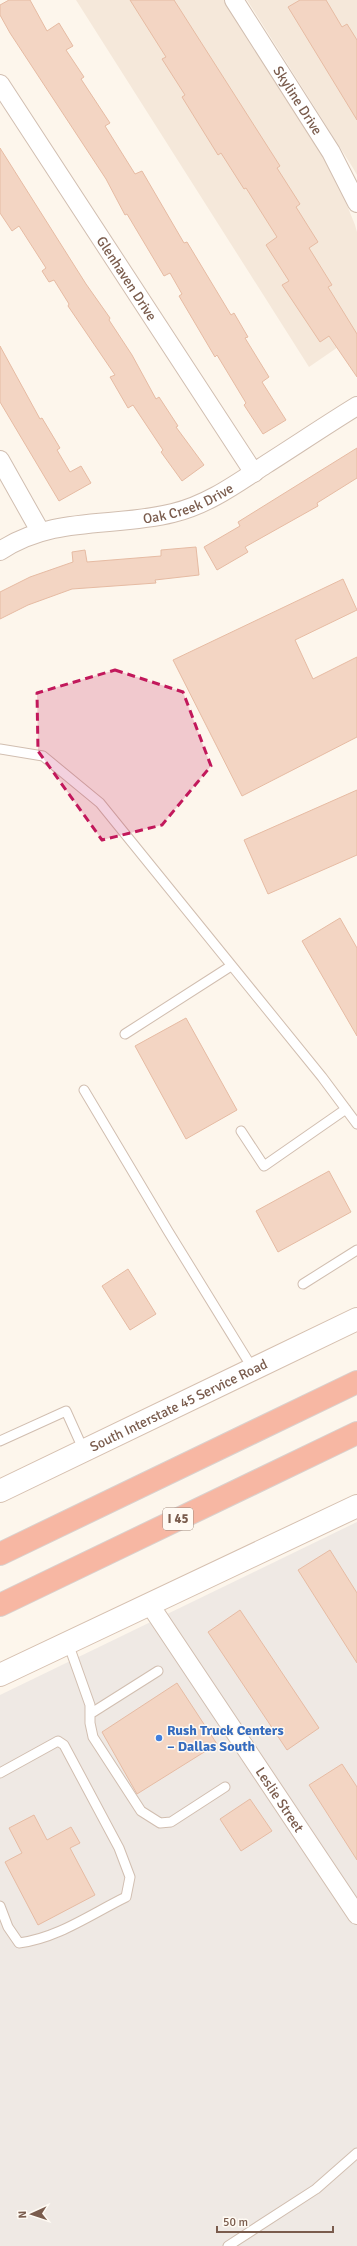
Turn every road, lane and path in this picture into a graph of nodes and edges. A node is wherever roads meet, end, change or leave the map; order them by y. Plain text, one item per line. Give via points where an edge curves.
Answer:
1 (234, 0) edge
2 (0, 84) edge
3 (357, 203) edge
4 (357, 406) edge
5 (0, 460) edge
6 (254, 473) junction
7 (40, 531) junction
8 (0, 551) edge
9 (0, 749) edge
10 (231, 966) junction
11 (125, 1034) dead end
12 (84, 1090) dead end
13 (346, 1109) junction
14 (357, 1124) edge
15 (241, 1131) dead end
16 (357, 1250) edge
17 (302, 1284) dead end
18 (357, 1320) edge
19 (253, 1369) junction
20 (357, 1382) edge
21 (357, 1432) edge
22 (0, 1441) edge
23 (84, 1451) junction
24 (0, 1491) edge
25 (357, 1506) edge
26 (0, 1554) edge
27 (0, 1605) edge
28 (150, 1605) junction
29 (68, 1643) junction
30 (158, 1672) dead end
31 (0, 1675) edge
32 (90, 1714) junction
33 (0, 1773) edge
34 (225, 1787) dead end
35 (0, 1906) edge
36 (357, 1915) edge
37 (357, 2153) edge
38 (228, 2246) edge

1 - 3 street, Skyline Drive via 331,152
2 - 6 street, Glenhaven Drive
4 - 6 street, Oak Creek Drive
5 - 7 street
6 - 7 street, Oak Creek Drive via 199,505 173,513
7 - 8 street, Oak Creek Drive
9 - 10 lane via 43,756 100,803
10 - 11 lane
10 - 13 lane
12 - 19 lane
13 - 14 lane
13 - 15 lane via 264,1166
16 - 17 lane
18 - 19 main road, South Interstate 45 Service Road
19 - 23 main road, South Interstate 45 Service Road
20 - 26 highway
21 - 27 highway, I 45
22 - 23 lane via 66,1411
23 - 24 main road, South Interstate 45 Service Road
25 - 28 main road
28 - 29 main road
28 - 36 street, Leslie Street
29 - 31 main road
29 - 32 lane via 87,1693
30 - 32 lane
32 - 34 lane via 93,1737 142,1811 160,1823 171,1822
33 - 35 lane via 58,1741 64,1745 119,1848 130,1877 126,1897 37,1941 18,1943
37 - 38 lane via 316,2189

